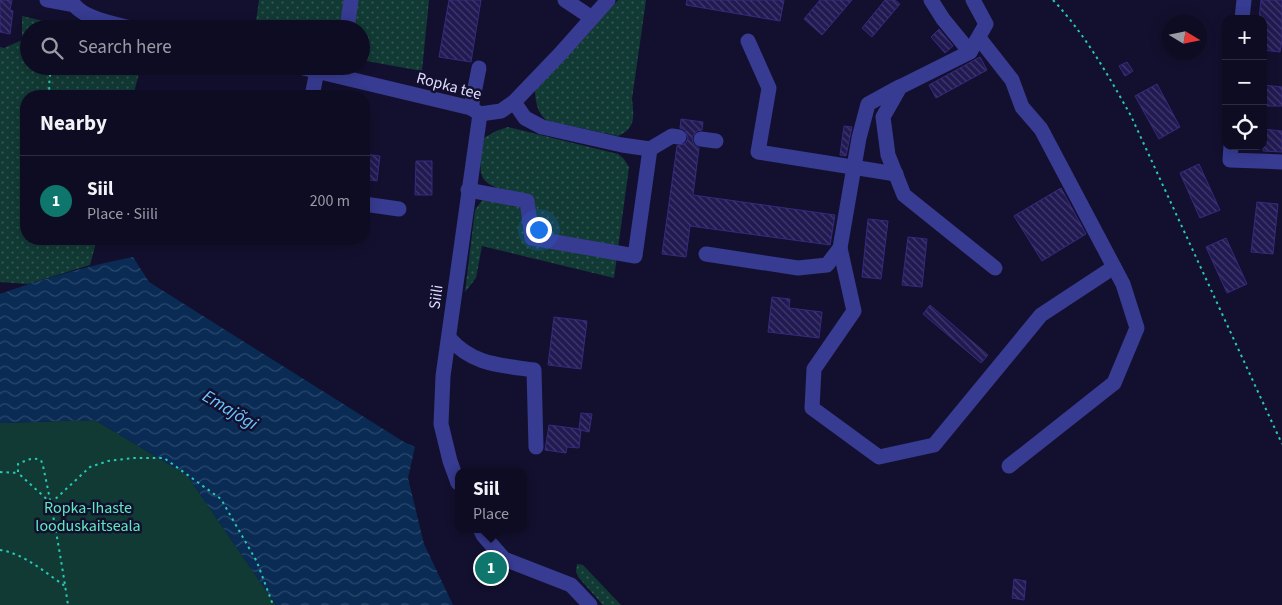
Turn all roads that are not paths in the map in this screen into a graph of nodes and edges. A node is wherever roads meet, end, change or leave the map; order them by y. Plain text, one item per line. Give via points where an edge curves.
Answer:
1 (47, 0) edge
2 (351, 0) edge
3 (565, 0) edge
4 (608, 0) edge
5 (931, 0) edge
6 (973, 0) edge
7 (1244, 0) edge
8 (73, 3) edge
9 (1242, 15) edge
10 (592, 18) junction
11 (103, 20) edge
12 (348, 20) edge
13 (978, 38) junction
14 (748, 41) dead end
15 (970, 52) junction
16 (479, 68) dead end
17 (316, 75) edge
18 (354, 75) edge
19 (900, 87) junction
20 (313, 90) edge
21 (514, 102) junction
22 (475, 111) junction
23 (679, 136) dead end
24 (700, 139) dead end
25 (716, 141) dead end
26 (650, 149) junction
27 (1231, 150) edge
28 (1282, 162) edge
29 (854, 167) junction
30 (896, 174) junction
31 (468, 190) junction
32 (370, 205) edge
33 (399, 209) dead end
34 (840, 248) junction
35 (706, 254) dead end
36 (1114, 267) junction
37 (995, 268) dead end
38 (448, 338) junction
39 (536, 447) dead end
40 (1009, 466) dead end
41 (455, 475) edge
42 (482, 533) edge
43 (590, 605) edge

1 - 8 street
2 - 12 street
3 - 10 street
4 - 10 street, Ropka tee
5 - 15 street
6 - 13 street via 986,24
7 - 9 street
8 - 11 street via 80,11
10 - 21 street, Ropka tee
13 - 15 street
13 - 36 street via 1012,80 1022,108 1041,129
14 - 29 street via 769,88 758,152
15 - 19 street
16 - 22 street, Siili
17 - 20 street
18 - 22 street, Ropka tee
19 - 29 street via 868,104
19 - 30 street via 883,116 888,154
21 - 22 street, Ropka tee via 501,111
21 - 26 street via 525,118 542,127
22 - 31 street, Siili
23 - 26 street via 672,136
24 - 25 street
26 - 31 street via 635,256 532,238 527,201
27 - 28 street via 1230,160
29 - 30 street
29 - 34 street
30 - 37 street via 904,195
31 - 38 street, Siili
32 - 33 street
34 - 35 street via 827,264 798,268
34 - 36 street via 854,311 814,369 812,408 879,457 934,445 1041,315
36 - 40 street via 1137,328 1114,383
38 - 39 street via 460,350 478,360 534,370
38 - 41 street, Siili via 441,424
42 - 43 street via 504,559 571,585

